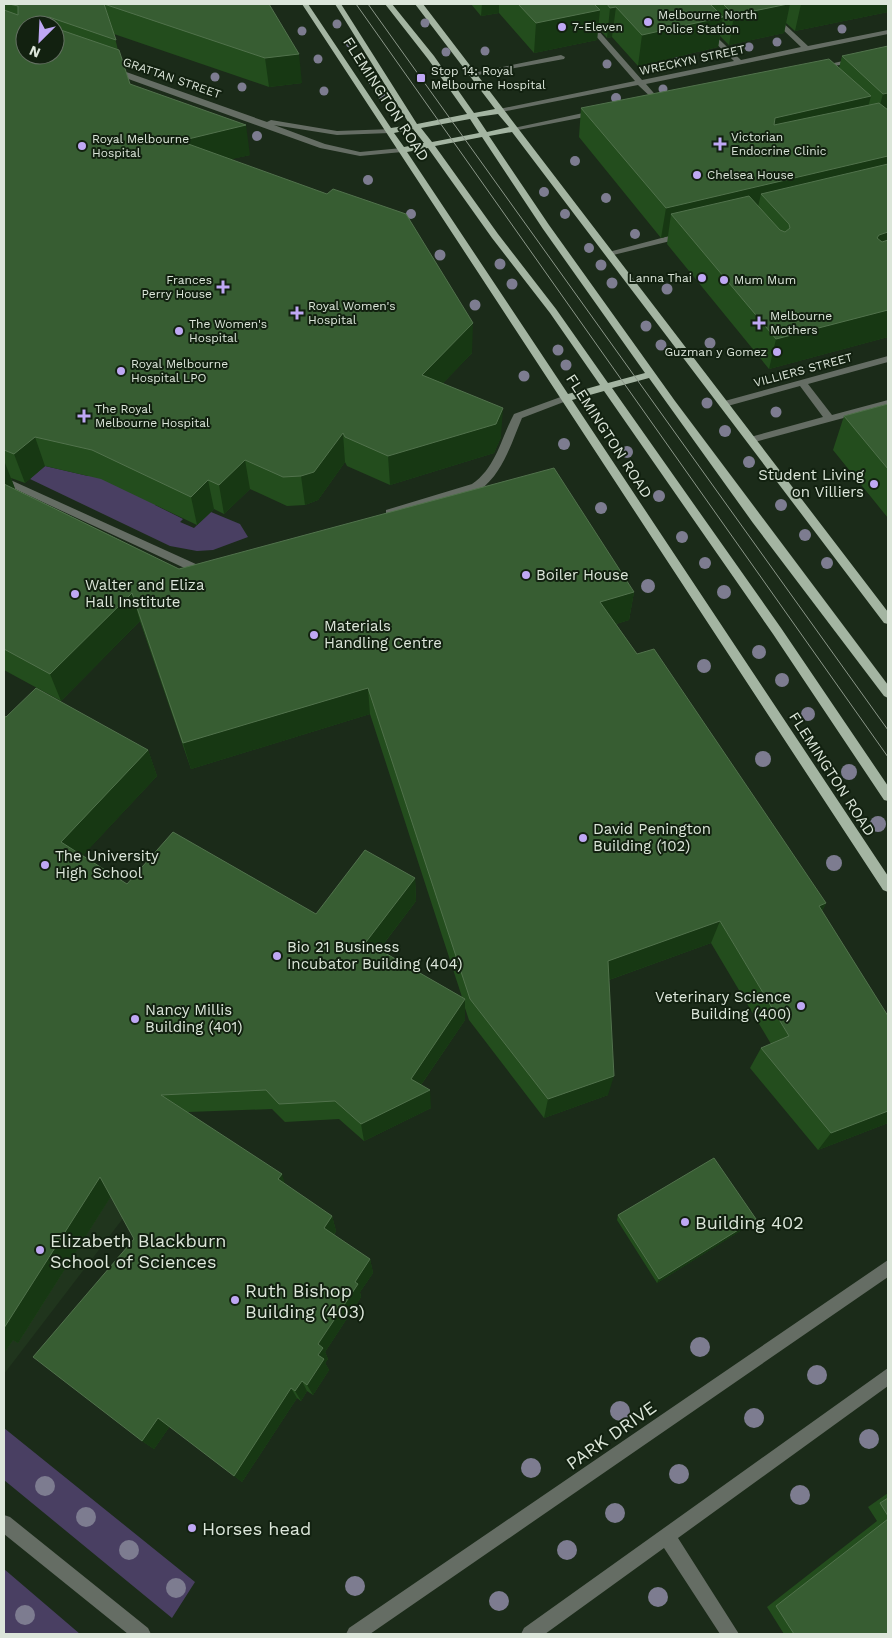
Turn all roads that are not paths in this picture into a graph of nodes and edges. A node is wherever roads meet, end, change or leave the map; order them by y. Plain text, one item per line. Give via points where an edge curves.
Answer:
1 (305, 4) edge
2 (338, 4) edge
3 (388, 4) edge
4 (418, 4) edge
5 (571, 4) edge
6 (759, 4) edge
7 (699, 21) edge
8 (888, 32) edge
9 (888, 53) edge
10 (561, 58) dead end
11 (808, 59) junction
12 (739, 62) junction
13 (104, 68) edge
14 (472, 74) junction
15 (640, 82) junction
16 (665, 97) edge
17 (655, 99) junction
18 (645, 101) edge
19 (500, 110) junction
20 (606, 110) edge
21 (471, 116) junction
22 (252, 119) junction
23 (415, 126) junction
24 (513, 129) junction
25 (390, 131) junction
26 (483, 135) junction
27 (429, 145) junction
28 (402, 150) junction
29 (698, 232) edge
30 (609, 254) junction
31 (888, 359) edge
32 (652, 374) junction
33 (802, 383) junction
34 (606, 387) junction
35 (566, 398) junction
36 (888, 403) edge
37 (724, 404) junction
38 (830, 419) junction
39 (751, 440) junction
40 (4, 480) edge
41 (377, 517) edge
42 (214, 564) edge
43 (888, 620) edge
44 (888, 693) edge
45 (888, 796) edge
46 (888, 886) edge
47 (888, 1268) edge
48 (888, 1376) edge
49 (4, 1523) edge
50 (667, 1536) junction
51 (142, 1634) edge
52 (355, 1634) edge
53 (530, 1634) edge
54 (730, 1634) edge

1 - 25 main road, FLEMINGTON ROAD
2 - 23 main road, FLEMINGTON ROAD
3 - 21 main road via 414,34
4 - 14 main road
5 - 15 street
6 - 11 street
7 - 12 street
8 - 11 street, WRECKYN STREET
9 - 11 street, WRECKYN STREET
10 - 14 street
11 - 12 street, WRECKYN STREET
12 - 15 street, WRECKYN STREET
13 - 22 street, GRATTAN STREET
14 - 19 main road
15 - 17 street
15 - 19 street, WRECKYN STREET
16 - 17 street
17 - 18 street
19 - 21 main road, GRATTAN STREET
19 - 24 main road
20 - 24 street
21 - 23 main road, GRATTAN STREET
21 - 26 main road
22 - 25 street, GRATTAN STREET via 337,133
22 - 28 street, GRATTAN STREET via 297,138 341,151 366,155
23 - 25 main road, GRATTAN STREET
23 - 27 main road, FLEMINGTON ROAD
24 - 26 main road, GRATTAN STREET
24 - 30 main road
25 - 28 main road, FLEMINGTON ROAD
26 - 27 main road, GRATTAN STREET
26 - 32 main road
27 - 28 main road, GRATTAN STREET
27 - 34 main road, FLEMINGTON ROAD
28 - 35 main road, FLEMINGTON ROAD
29 - 30 street
30 - 37 main road
31 - 33 street, VILLIERS STREET
32 - 34 main road
32 - 44 main road
33 - 37 street, VILLIERS STREET
33 - 38 street
34 - 35 main road
34 - 45 main road, FLEMINGTON ROAD
35 - 41 street via 518,416 494,470 476,487
35 - 46 main road, FLEMINGTON ROAD
36 - 38 street
37 - 39 main road
38 - 39 street
39 - 43 main road
40 - 42 street via 197,569
47 - 52 street, PARK DRIVE
48 - 50 street
49 - 51 street
50 - 53 street
50 - 54 street

